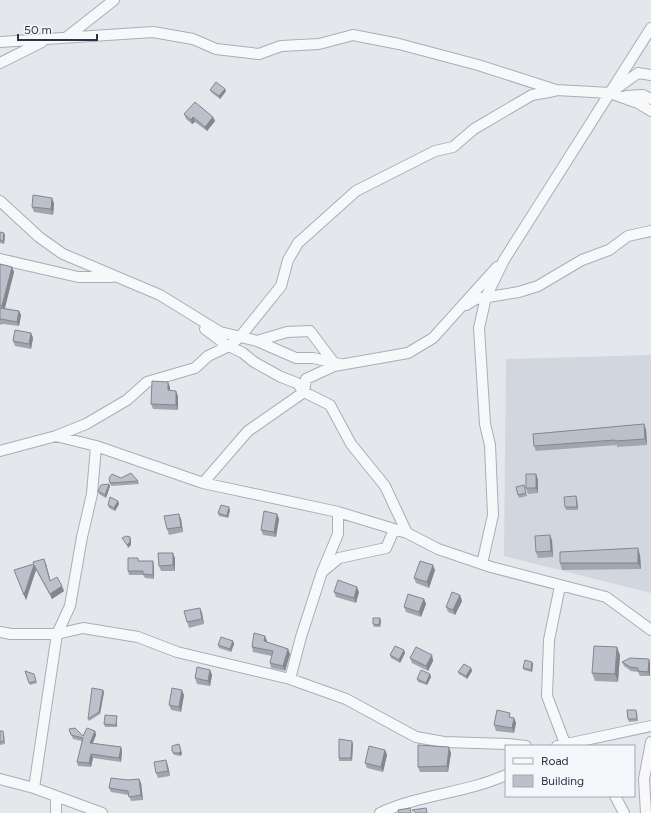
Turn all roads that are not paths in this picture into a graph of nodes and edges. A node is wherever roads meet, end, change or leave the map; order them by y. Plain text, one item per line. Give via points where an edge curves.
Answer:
1 (114, 0) edge
2 (651, 28) edge
3 (68, 37) junction
4 (0, 42) edge
5 (0, 63) edge
6 (651, 75) edge
7 (556, 90) junction
8 (613, 94) junction
9 (651, 99) edge
10 (651, 111) edge
11 (0, 201) edge
12 (651, 231) edge
13 (0, 259) edge
14 (504, 260) junction
15 (115, 277) junction
16 (486, 297) junction
17 (453, 314) junction
18 (193, 316) junction
19 (240, 337) junction
20 (257, 341) junction
21 (229, 346) junction
22 (339, 364) junction
23 (304, 392) junction
24 (56, 436) junction
25 (96, 446) junction
26 (0, 451) edge
27 (203, 483) junction
28 (338, 512) junction
29 (394, 530) junction
30 (406, 532) junction
31 (482, 564) junction
32 (322, 572) junction
33 (560, 586) junction
34 (651, 630) edge
35 (0, 632) edge
36 (57, 634) junction
37 (290, 679) junction
38 (651, 726) edge
39 (651, 742) edge
40 (568, 744) edge
41 (517, 745) edge
42 (505, 775) edge
43 (0, 779) edge
44 (34, 788) junction
45 (56, 797) junction
46 (616, 797) edge
47 (56, 813) edge
48 (102, 813) edge
49 (380, 813) edge
50 (624, 813) edge
51 (646, 813) edge

1 - 3 street
2 - 8 street
3 - 4 street
3 - 5 street via 37,44
3 - 7 street via 153,32 193,39 216,49 259,54 281,46 319,44 353,36 400,44
6 - 8 street via 638,73
7 - 8 street
7 - 19 street via 532,95 474,129 453,147 435,151 356,191 298,243 288,260 280,286
8 - 9 street via 643,95
8 - 10 street
8 - 14 street
11 - 15 street via 39,237 63,254
12 - 16 street via 628,236 609,250 582,260 538,286
13 - 15 street via 78,277
14 - 16 street
14 - 17 street
15 - 18 street via 160,295
16 - 17 street via 476,299
16 - 31 street via 479,328 486,424 490,445 493,515
17 - 22 street via 433,338 408,353
18 - 19 street via 220,332
18 - 21 street via 209,333
19 - 20 street
19 - 21 street
20 - 22 street via 296,358 313,358
20 - 22 street via 287,332 310,331
21 - 23 street via 274,373 297,383
21 - 24 street via 208,356 195,368 147,382 127,400 86,424
22 - 23 street via 306,379
23 - 27 street via 248,431
23 - 30 street via 330,406 351,444 385,486
24 - 25 street
24 - 26 street
25 - 27 street
25 - 36 street via 92,494 70,606
27 - 28 street
28 - 29 street
28 - 32 street via 338,534
29 - 30 street
29 - 32 street via 386,548 340,558
30 - 31 street via 438,549
31 - 33 street
32 - 37 street
33 - 34 street via 606,597
33 - 40 street via 549,640 546,696 555,721
35 - 36 street
36 - 37 street via 83,628 138,637 177,652
36 - 44 street
37 - 41 street via 346,699 416,737 444,742
38 - 40 street
39 - 51 street via 644,779
42 - 49 street via 486,784 440,793
43 - 44 street
44 - 45 street
45 - 47 street
45 - 48 street
46 - 50 street

